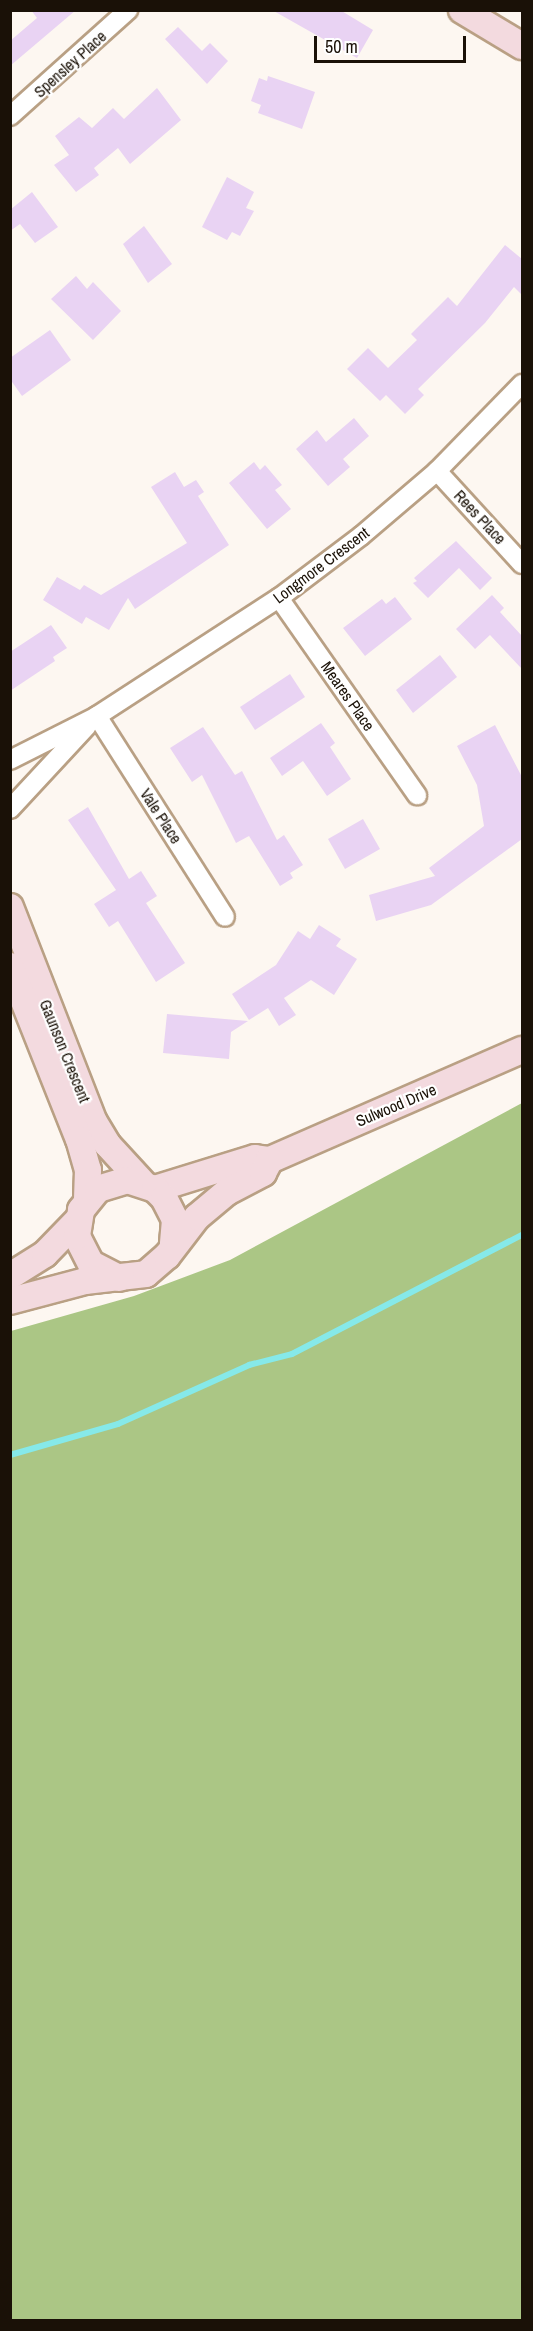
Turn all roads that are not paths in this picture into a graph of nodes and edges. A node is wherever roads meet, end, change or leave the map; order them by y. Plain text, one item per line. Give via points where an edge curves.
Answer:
1 (128, 10) edge
2 (462, 11) edge
3 (504, 36) edge
4 (522, 54) edge
5 (10, 116) edge
6 (522, 384) edge
7 (437, 471) junction
8 (522, 564) edge
9 (279, 597) junction
10 (97, 716) junction
11 (10, 760) edge
12 (417, 795) dead end
13 (10, 809) edge
14 (10, 907) edge
15 (225, 916) dead end
16 (10, 966) edge
17 (522, 1050) edge
18 (270, 1160) junction
19 (148, 1186) junction
20 (82, 1210) junction
21 (173, 1244) junction
22 (10, 1276) edge
23 (119, 1278) junction
24 (10, 1301) edge

1 - 5 street, Spensley Place
2 - 3 main road
3 - 4 main road
6 - 7 street, Longmore Crescent
7 - 8 street, Rees Place
7 - 9 street, Longmore Crescent via 361,536
9 - 10 street, Longmore Crescent
9 - 12 street, Meares Place
10 - 11 street, Longmore Crescent
10 - 13 street, Longmore Crescent
10 - 15 street, Vale Place
14 - 19 main road, Gaunson Crescent via 94,1122 107,1144
16 - 20 main road, Gaunson Crescent via 79,1139 88,1170
17 - 18 main road, Sulwood Drive
18 - 19 main road, Sulwood Drive via 255,1158
18 - 21 main road, Sulwood Drive via 263,1173 227,1192 197,1216
19 - 20 main road, Sulwood Drive via 111,1182
19 - 21 main road via 164,1197 175,1220
20 - 22 main road, Sulwood Drive via 45,1254
20 - 23 main road via 82,1251 97,1268
21 - 23 main road, Sulwood Drive via 158,1267 146,1274
23 - 24 main road, Sulwood Drive via 86,1281

